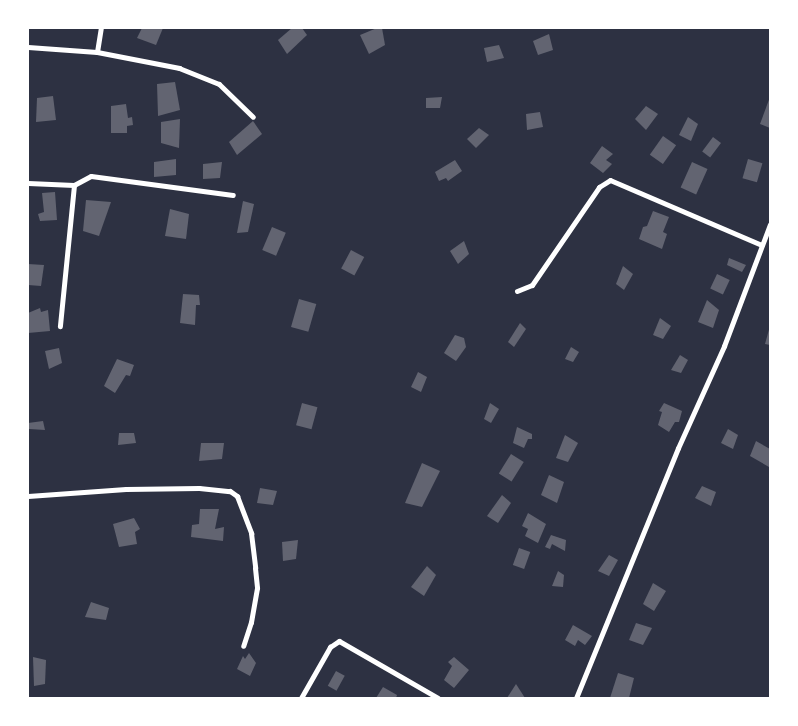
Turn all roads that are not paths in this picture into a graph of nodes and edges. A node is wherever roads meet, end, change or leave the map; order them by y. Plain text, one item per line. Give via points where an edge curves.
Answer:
1 (101, 28) edge
2 (28, 47) edge
3 (98, 52) junction
4 (253, 117) dead end
5 (28, 183) edge
6 (74, 185) junction
7 (233, 195) dead end
8 (770, 224) edge
9 (762, 245) junction
10 (517, 292) dead end
11 (60, 326) dead end
12 (28, 496) edge
13 (243, 646) dead end
14 (301, 698) edge
15 (438, 698) edge
16 (576, 698) edge

1 - 3 street
2 - 3 street
3 - 4 street via 143,58 202,76 219,84
5 - 6 street
6 - 7 street via 91,176
6 - 11 street
8 - 9 street
9 - 10 street via 610,180 599,187 532,285
9 - 16 street via 724,346 678,448
12 - 13 street via 135,489 230,491 237,496 248,525 256,568 254,605
14 - 15 street via 330,647 339,641

